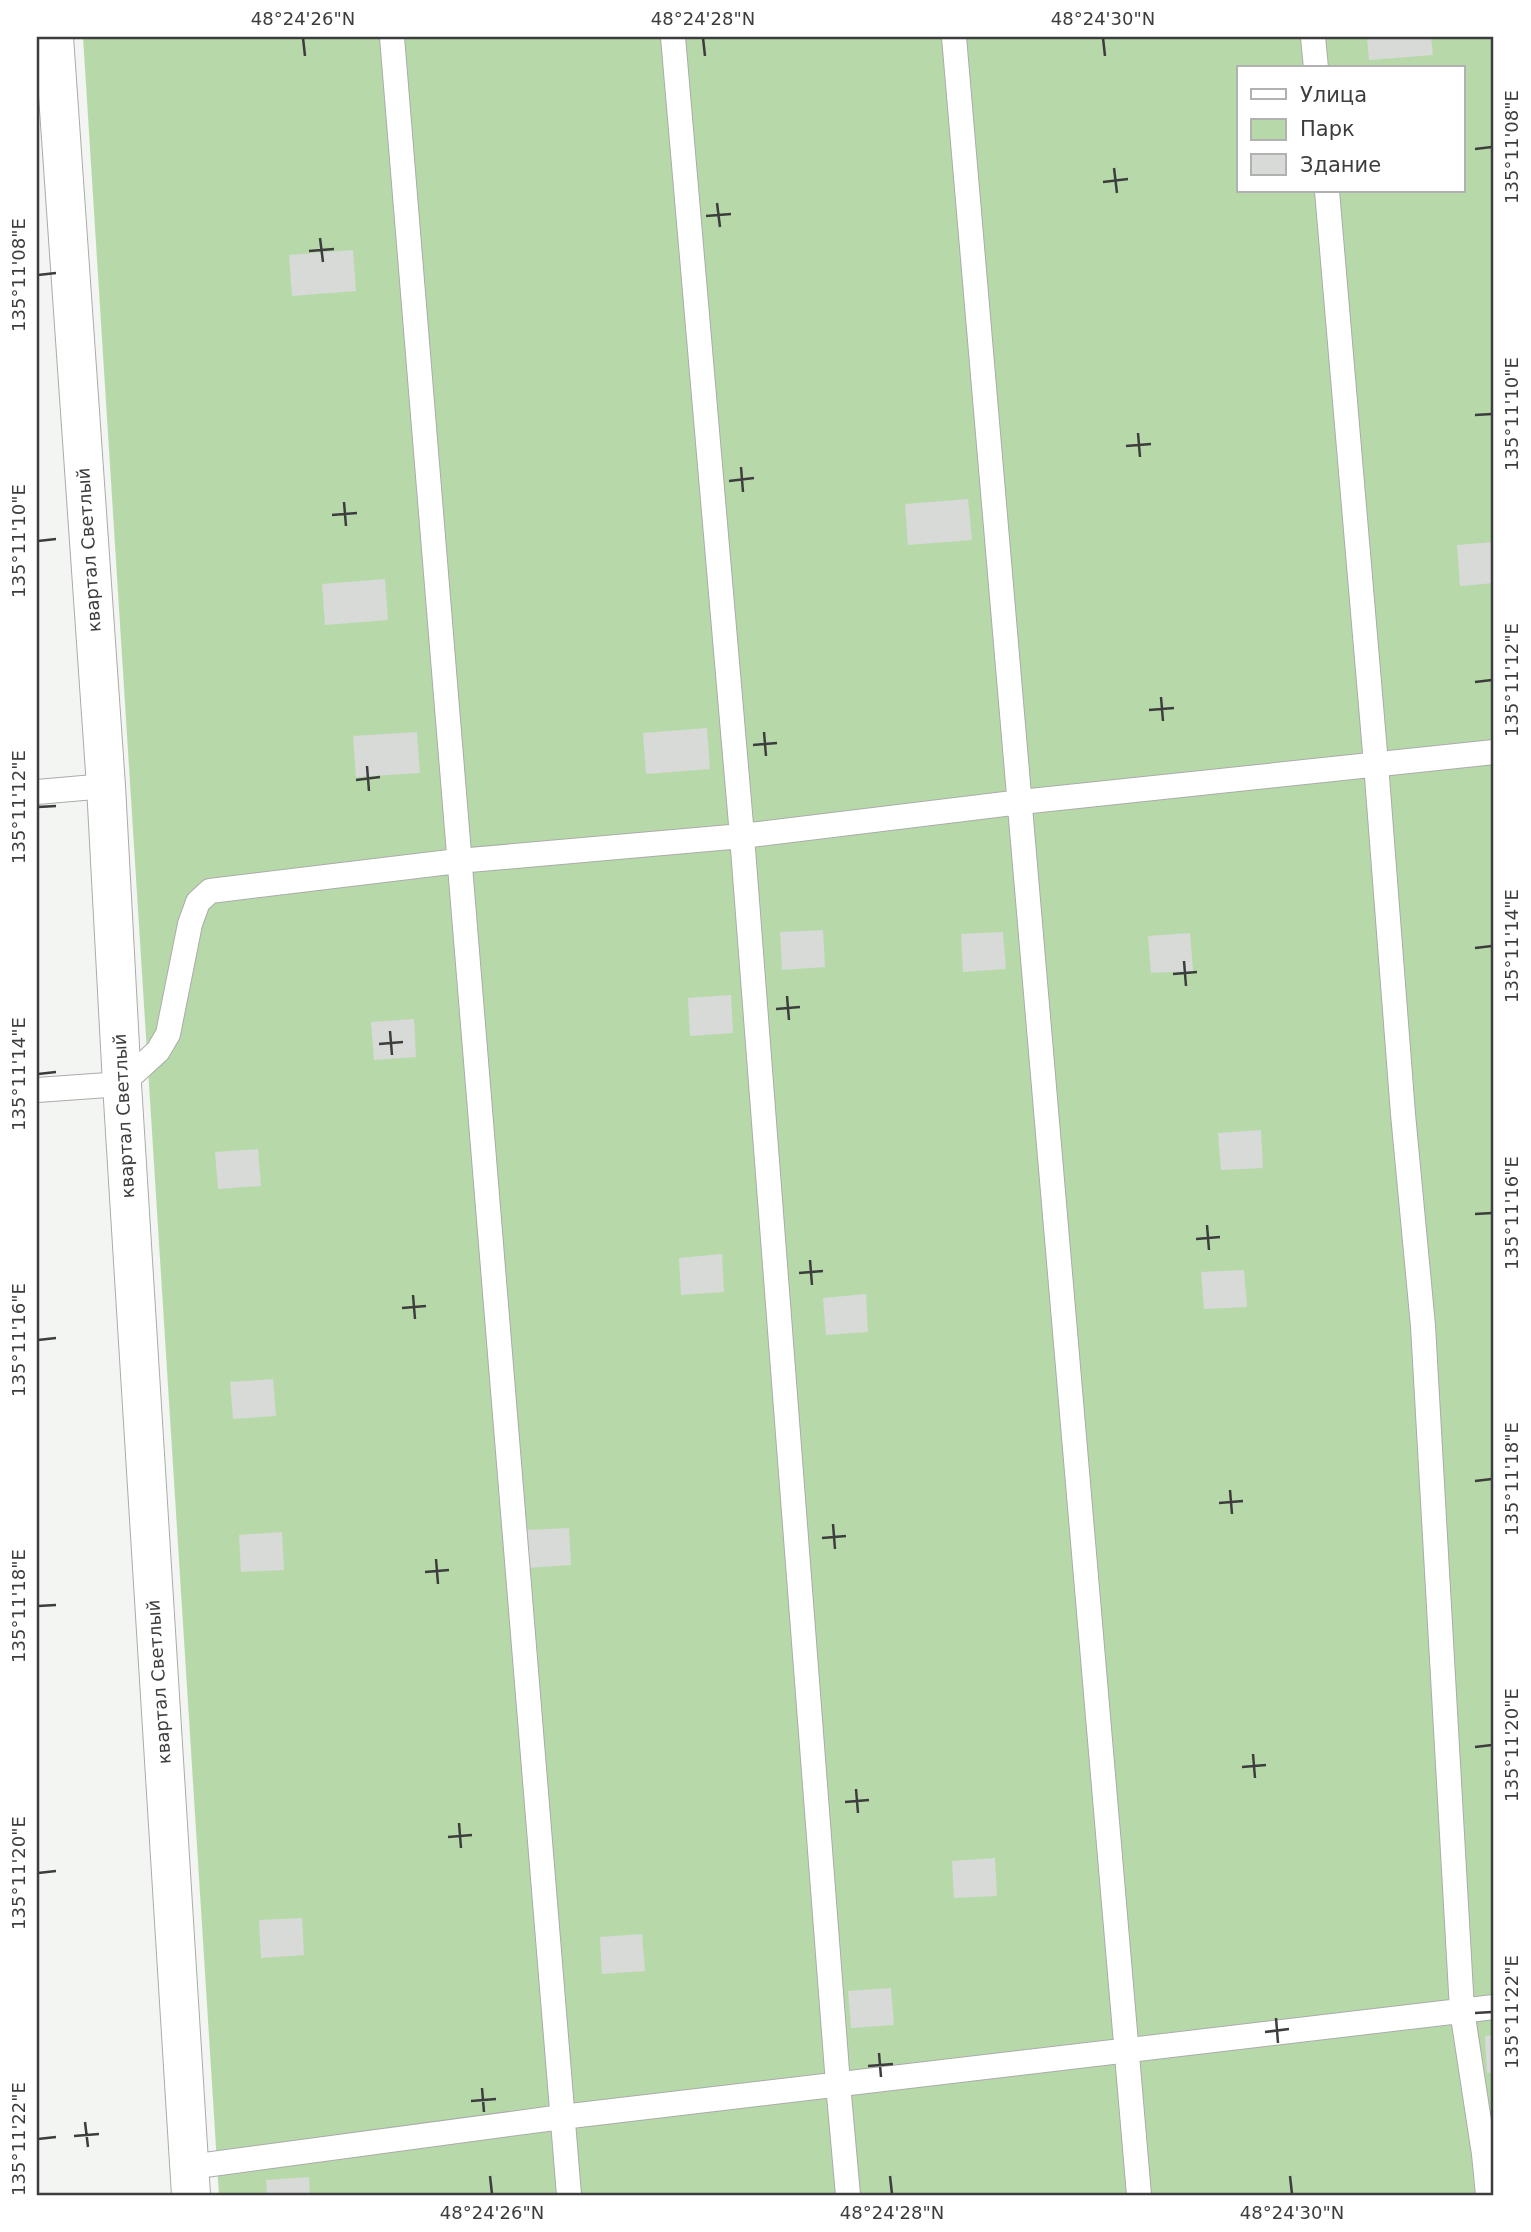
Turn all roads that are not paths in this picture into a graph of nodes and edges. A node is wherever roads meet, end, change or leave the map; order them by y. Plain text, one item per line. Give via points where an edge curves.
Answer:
1 (54, 37) edge
2 (392, 37) edge
3 (673, 37) edge
4 (954, 37) edge
5 (1313, 37) edge
6 (1316, 66) edge
7 (49, 153) edge
8 (1327, 192) edge
9 (1494, 752) edge
10 (1376, 764) junction
11 (106, 786) junction
12 (37, 793) edge
13 (1021, 802) junction
14 (742, 836) junction
15 (458, 861) junction
16 (122, 1084) junction
17 (37, 1090) edge
18 (1494, 2007) edge
19 (1462, 2010) junction
20 (1125, 2050) junction
21 (838, 2084) junction
22 (562, 2117) junction
23 (190, 2181) edge
24 (569, 2195) edge
25 (848, 2195) edge
26 (1139, 2195) edge
27 (1488, 2195) edge

1 - 7 street, квартал Светлый
2 - 15 lane
3 - 14 lane
4 - 13 lane
5 - 6 lane
7 - 11 street, квартал Светлый
8 - 10 lane
9 - 10 lane
10 - 13 lane
10 - 19 lane via 1423,1326
11 - 12 lane
11 - 16 street, квартал Светлый
13 - 14 lane
13 - 20 lane
14 - 15 lane
14 - 21 lane
15 - 16 lane via 210,891 198,902 190,924 167,1034 158,1051
15 - 22 lane
16 - 17 lane
16 - 23 street, квартал Светлый
18 - 19 lane
19 - 20 lane
19 - 27 lane
20 - 21 lane
20 - 26 lane
21 - 22 lane
21 - 25 lane
22 - 23 lane
22 - 24 lane

